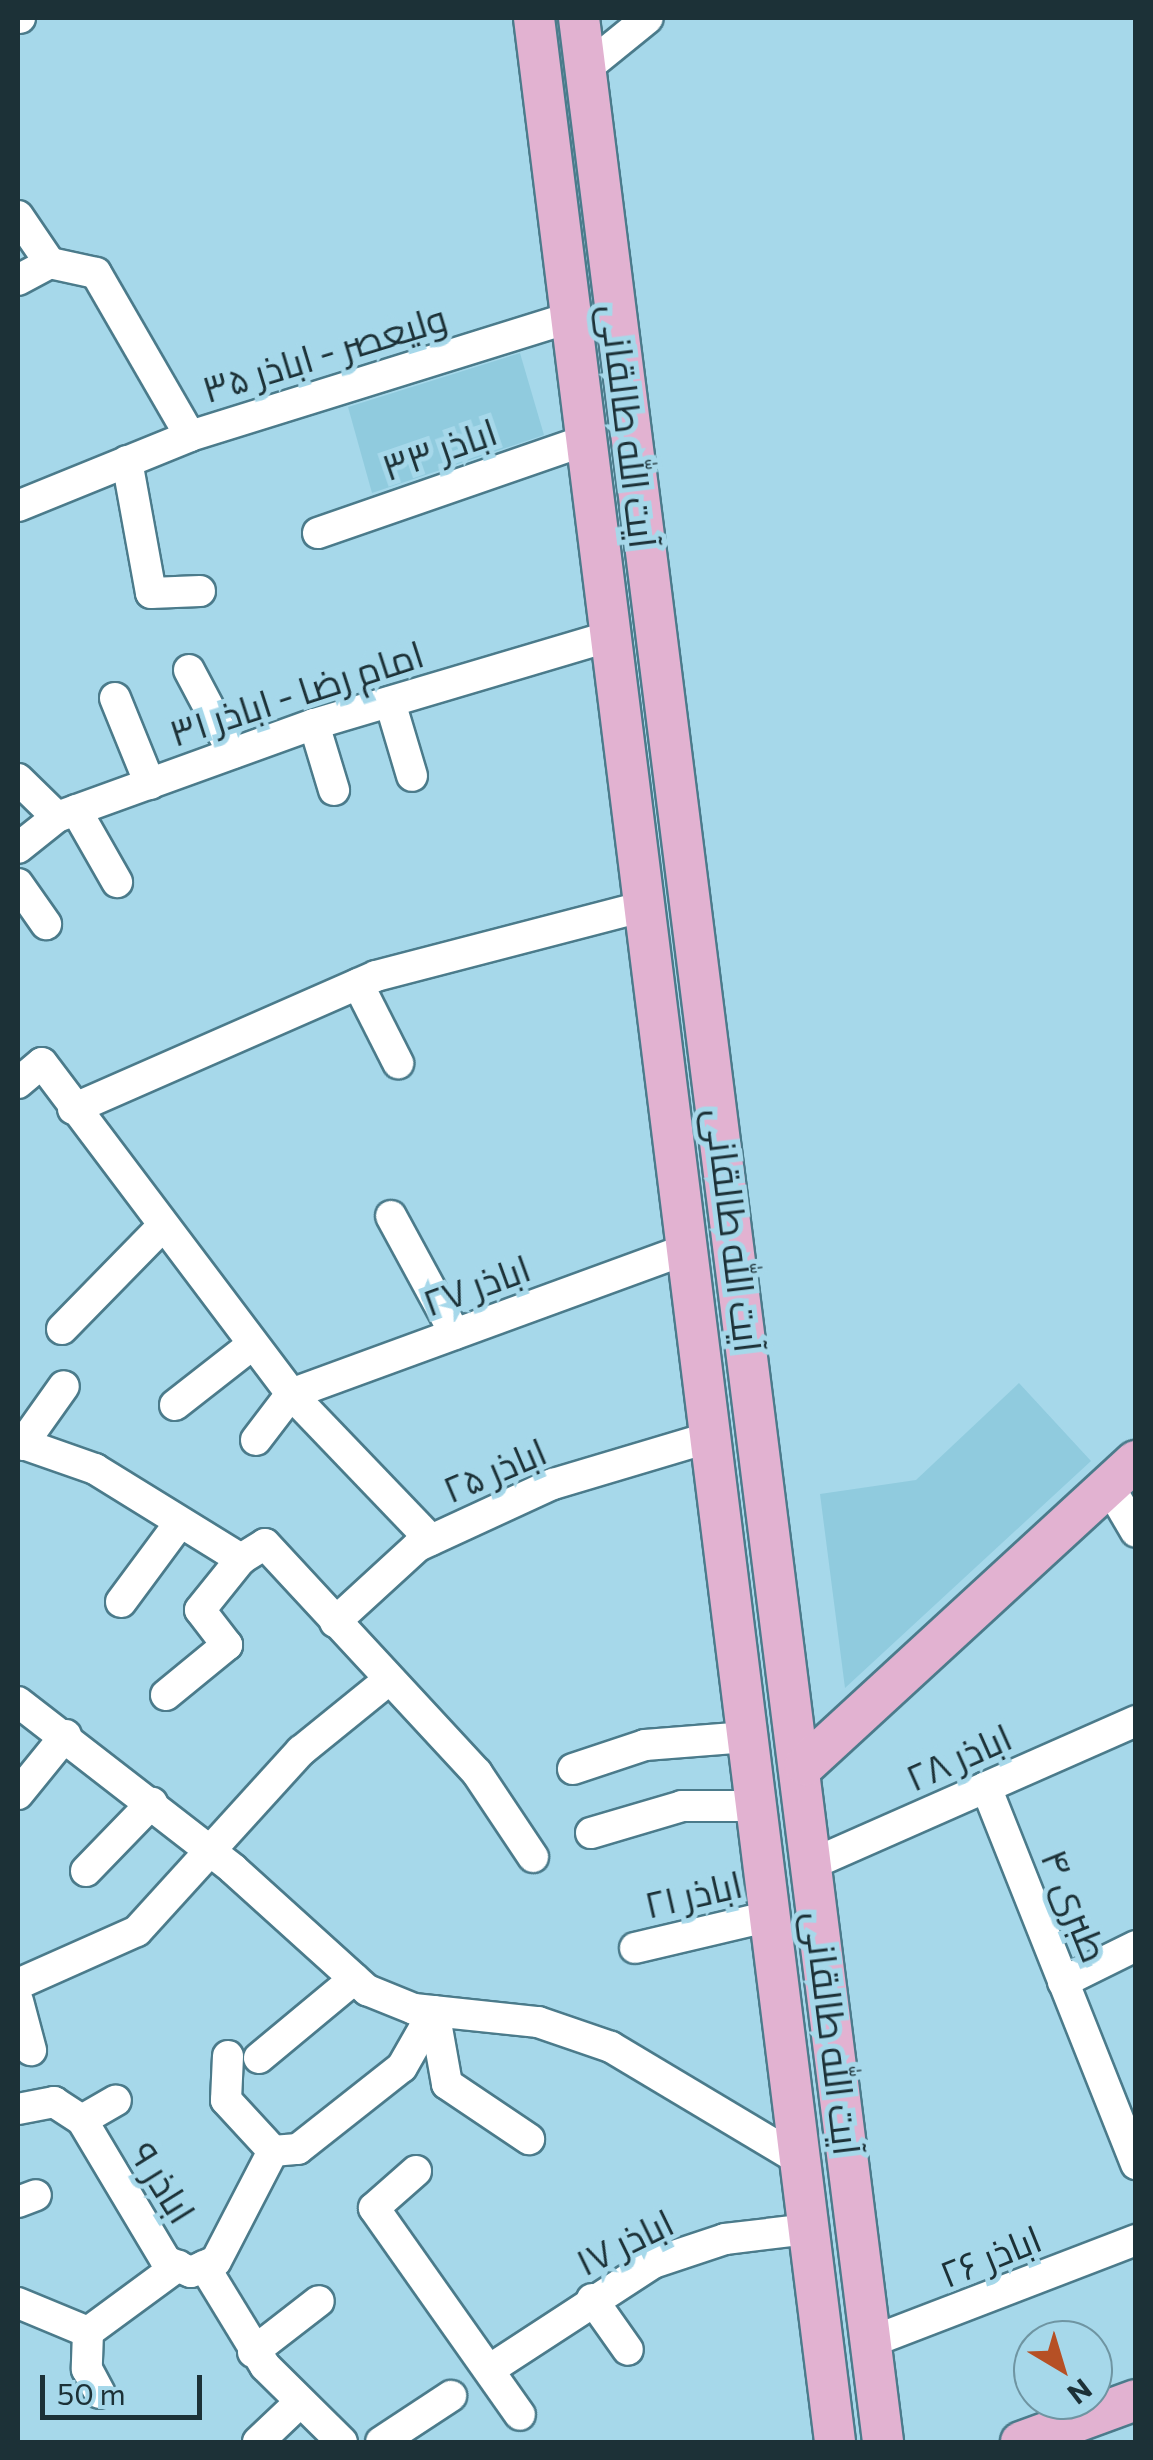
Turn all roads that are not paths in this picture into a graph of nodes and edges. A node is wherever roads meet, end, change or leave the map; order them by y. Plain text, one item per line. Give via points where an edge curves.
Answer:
1 (534, 18) edge
2 (579, 18) edge
3 (648, 18) edge
4 (584, 70) junction
5 (18, 216) edge
6 (50, 263) junction
7 (18, 280) edge
8 (571, 317) junction
9 (190, 436) junction
10 (586, 440) junction
11 (128, 461) junction
12 (18, 506) edge
13 (318, 533) dead end
14 (200, 591) dead end
15 (611, 636) junction
16 (189, 670) dead end
17 (115, 698) dead end
18 (390, 702) junction
19 (314, 724) junction
20 (233, 753) junction
21 (412, 776) dead end
22 (18, 779) edge
23 (150, 784) junction
24 (334, 790) dead end
25 (66, 814) junction
26 (18, 848) edge
27 (118, 882) dead end
28 (18, 884) edge
29 (645, 906) junction
30 (46, 924) dead end
31 (358, 984) junction
32 (398, 1064) dead end
33 (18, 1083) edge
34 (73, 1109) junction
35 (392, 1216) dead end
36 (163, 1226) junction
37 (687, 1249) junction
38 (62, 1329) dead end
39 (455, 1334) junction
40 (253, 1344) junction
41 (64, 1386) dead end
42 (291, 1394) junction
43 (175, 1405) dead end
44 (710, 1438) junction
45 (256, 1440) dead end
46 (20, 1444) edge
47 (1122, 1473) edge
48 (178, 1526) junction
49 (1136, 1532) edge
50 (431, 1540) junction
51 (241, 1559) junction
52 (121, 1602) dead end
53 (334, 1622) junction
54 (386, 1682) junction
55 (166, 1695) dead end
56 (18, 1702) edge
57 (1136, 1722) edge
58 (66, 1735) junction
59 (747, 1736) junction
60 (805, 1764) junction
61 (573, 1770) dead end
62 (986, 1788) junction
63 (18, 1794) edge
64 (152, 1803) junction
65 (755, 1806) junction
66 (592, 1833) dead end
67 (206, 1847) junction
68 (533, 1857) dead end
69 (812, 1864) junction
70 (86, 1872) dead end
71 (818, 1911) junction
72 (770, 1916) junction
73 (1136, 1946) edge
74 (635, 1948) dead end
75 (354, 1978) junction
76 (1063, 1982) junction
77 (18, 1984) edge
78 (18, 2002) edge
79 (434, 2011) junction
80 (832, 2022) junction
81 (784, 2029) junction
82 (31, 2050) dead end
83 (228, 2056) dead end
84 (260, 2058) dead end
85 (116, 2100) dead end
86 (18, 2110) edge
87 (82, 2120) junction
88 (529, 2139) dead end
89 (273, 2151) junction
90 (1134, 2155) edge
91 (800, 2160) junction
92 (416, 2171) dead end
93 (809, 2229) junction
94 (1136, 2240) edge
95 (191, 2266) junction
96 (592, 2298) junction
97 (318, 2301) dead end
98 (18, 2303) edge
99 (88, 2332) junction
100 (873, 2341) junction
101 (628, 2350) dead end
102 (253, 2352) junction
103 (492, 2368) junction
104 (100, 2393) dead end
105 (451, 2396) dead end
106 (1136, 2400) edge
107 (298, 2404) junction
108 (520, 2415) dead end
109 (1136, 2428) edge
110 (889, 2435) edge
111 (258, 2442) edge
112 (342, 2442) edge
113 (381, 2442) edge
114 (835, 2442) edge
115 (1021, 2442) edge
116 (1094, 2442) edge

1 - 8 main road, آیت الله طالقانی
2 - 4 main road, آیت الله طالقانی
3 - 4 street
4 - 60 main road, آیت الله طالقانی
5 - 6 street
6 - 7 street
6 - 9 street, ولیعصر - اباذر ۳۵ via 96,273
8 - 9 street, ولیعصر - اباذر ۳۵
8 - 10 main road, آیت الله طالقانی
9 - 11 street
10 - 13 street, اباذر ۳۳
10 - 15 main road, آیت الله طالقانی
11 - 12 street
11 - 14 street via 151,594
15 - 18 street, امام رضا - اباذر ۳۱
15 - 29 main road, آیت الله طالقانی
16 - 20 street
17 - 23 street
18 - 19 street, امام رضا - اباذر ۳۱
18 - 21 street
19 - 20 street, امام رضا - اباذر ۳۱
19 - 24 street
20 - 23 street, امام رضا - اباذر ۳۱
22 - 25 street
23 - 25 street, امام رضا - اباذر ۳۱
25 - 26 street, امام رضا - اباذر ۳۱
25 - 27 street
28 - 30 street
29 - 31 street
29 - 37 main road, آیت الله طالقانی
31 - 32 street
31 - 34 street
33 - 34 street via 42,1062
34 - 36 street
35 - 39 street
36 - 38 street
36 - 40 street
37 - 39 street, اباذر ۲۷
37 - 44 main road, آیت الله طالقانی
39 - 42 street, اباذر ۲۷
40 - 42 street
40 - 43 street
41 - 46 street
42 - 45 street
42 - 50 street
44 - 50 street, اباذر ۲۵ via 552,1484
44 - 59 main road, آیت الله طالقانی
46 - 48 street via 95,1469
47 - 49 street
47 - 60 main road
48 - 51 street
48 - 52 street
50 - 53 street, اباذر ۲۵
51 - 53 street via 265,1544
51 - 55 street via 200,1610 227,1645
53 - 54 street
54 - 67 street
54 - 68 street via 476,1773
56 - 58 street
57 - 62 street, اباذر ۲۸
58 - 63 street
58 - 64 street
59 - 61 street via 645,1745
59 - 65 main road, آیت الله طالقانی
60 - 69 main road, آیت الله طالقانی
62 - 69 street, اباذر ۲۸
62 - 76 street, طبری ۴
64 - 67 street
64 - 70 street
65 - 66 street via 682,1806
65 - 72 main road, آیت الله طالقانی
67 - 75 street
67 - 77 street via 138,1930
69 - 71 main road, آیت الله طالقانی
71 - 72 main road via 794,1933
71 - 80 main road, آیت الله طالقانی
72 - 74 street, اباذر ۲۱
72 - 81 main road, آیت الله طالقانی
73 - 76 street
75 - 79 street
75 - 84 street
76 - 90 street, طبری ۴
78 - 82 street
79 - 88 street via 447,2084
79 - 89 street via 402,2067 298,2149
79 - 91 street via 538,2022 611,2048
80 - 81 main road via 803,2005
80 - 100 main road, آیت الله طالقانی
81 - 91 main road, آیت الله طالقانی
83 - 89 street via 226,2100
85 - 87 street
86 - 87 street via 54,2102
87 - 95 street, اباذر ۹
89 - 95 street via 248,2211
91 - 93 main road, آیت الله طالقانی
92 - 103 street via 374,2208
93 - 96 street, اباذر ۱۷ via 725,2239 653,2263
93 - 114 main road, آیت الله طالقانی
94 - 100 street, اباذر ۲۶
95 - 99 street
95 - 102 street, اباذر ۹
96 - 101 street
96 - 103 street, اباذر ۱۷
97 - 102 street
98 - 99 street
99 - 104 street via 88,2369
100 - 110 main road, آیت الله طالقانی
102 - 107 street, اباذر ۹
103 - 108 street
105 - 113 street
106 - 115 main road
107 - 111 street
107 - 112 street, اباذر ۹
109 - 116 main road

